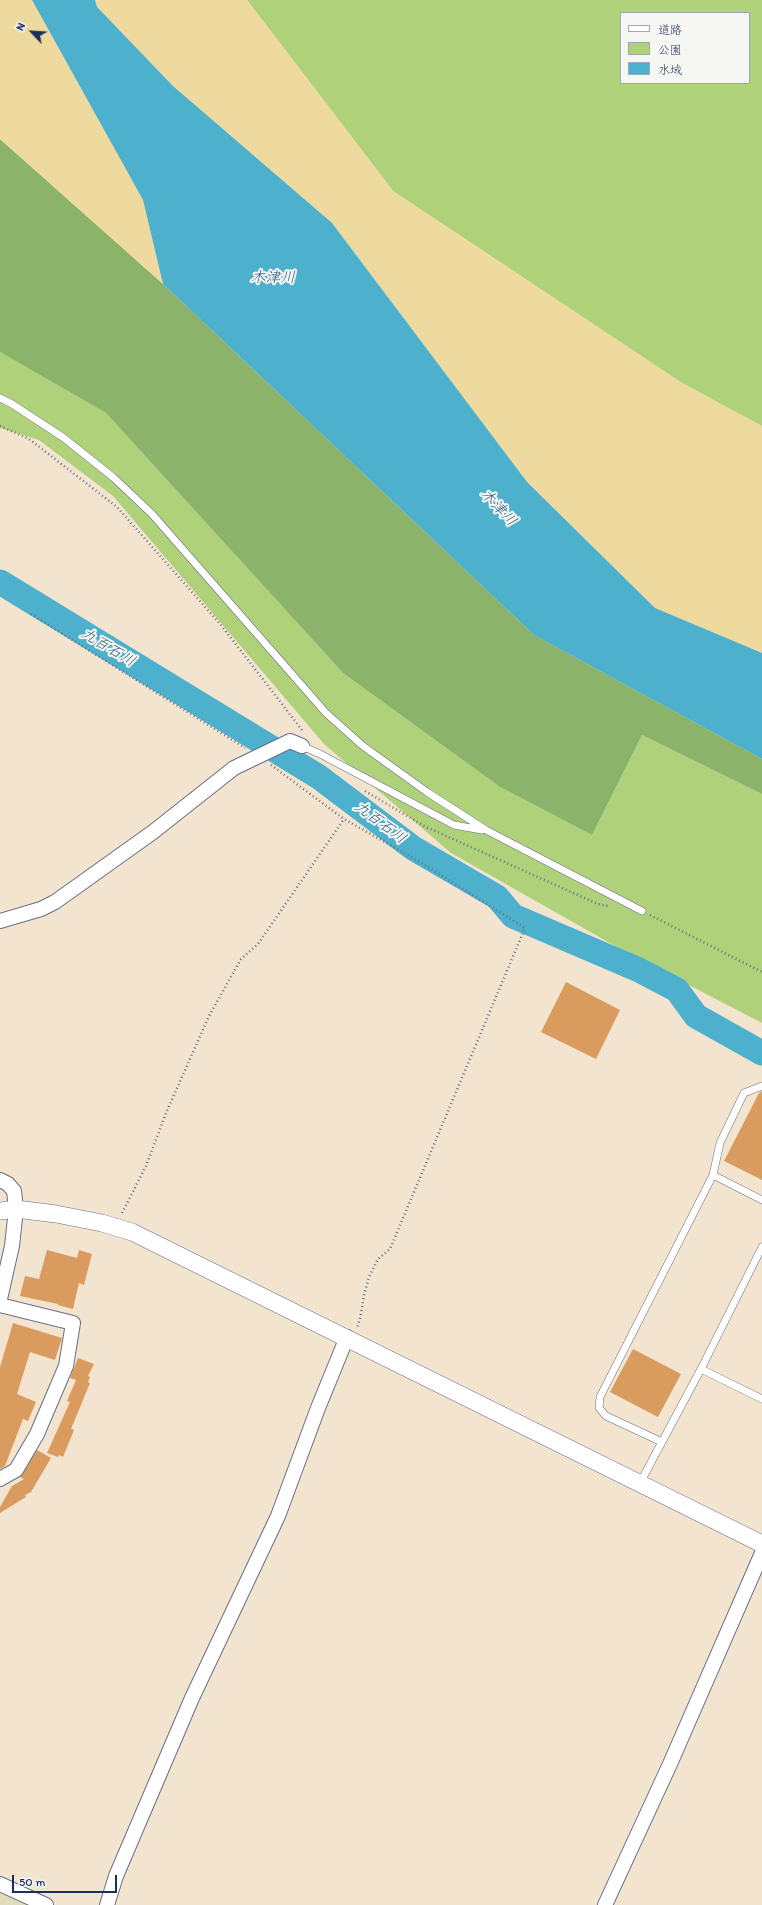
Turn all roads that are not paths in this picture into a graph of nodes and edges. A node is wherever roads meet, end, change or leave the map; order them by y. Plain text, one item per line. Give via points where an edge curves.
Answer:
1 (0, 398) edge
2 (296, 743) joint
3 (486, 830) junction
4 (642, 912) dead end
5 (0, 921) edge
6 (762, 1086) edge
7 (713, 1175) junction
8 (0, 1180) edge
9 (762, 1200) edge
10 (8, 1210) edge
11 (762, 1247) edge
12 (0, 1299) edge
13 (0, 1305) edge
14 (347, 1338) junction
15 (701, 1369) junction
16 (762, 1399) edge
17 (662, 1442) junction
18 (0, 1479) edge
19 (640, 1483) junction
20 (762, 1544) edge
21 (762, 1553) edge
22 (0, 1884) edge
23 (46, 1905) edge
24 (107, 1905) edge
25 (605, 1905) edge

1 - 3 lane via 64,438 114,478 152,514 326,713 363,746
2 - 3 lane via 454,825
2 - 5 street via 258,755 234,768 153,832 55,902
3 - 4 lane
6 - 7 lane via 744,1093 720,1143
7 - 9 lane
7 - 17 lane via 600,1397 599,1408 606,1416
8 - 10 street via 14,1191
10 - 12 street via 12,1246
10 - 14 street via 69,1216 115,1226 153,1241
11 - 15 lane
13 - 18 street via 73,1323 66,1366 37,1434 16,1470
14 - 19 street
14 - 24 street via 278,1516 192,1698 116,1876
15 - 16 lane
15 - 17 lane
17 - 19 lane
19 - 20 street
21 - 25 street
22 - 23 street

